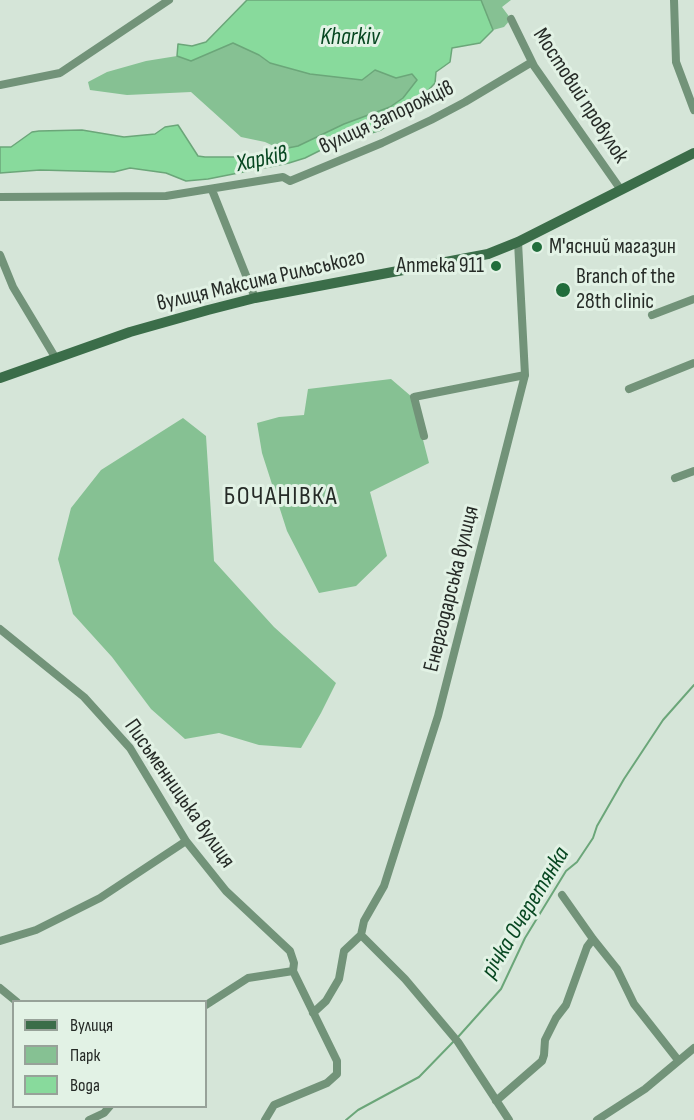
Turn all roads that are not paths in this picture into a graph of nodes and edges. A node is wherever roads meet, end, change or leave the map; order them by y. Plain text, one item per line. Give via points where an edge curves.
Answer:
1 (169, 0) edge
2 (675, 0) edge
3 (512, 19) dead end
4 (532, 62) junction
5 (0, 85) edge
6 (694, 110) edge
7 (694, 153) edge
8 (212, 190) junction
9 (621, 190) junction
10 (0, 197) edge
11 (518, 242) junction
12 (0, 255) edge
13 (255, 298) junction
14 (694, 299) edge
15 (652, 315) dead end
16 (56, 357) junction
17 (694, 363) edge
18 (525, 375) junction
19 (0, 378) edge
20 (629, 389) dead end
21 (424, 436) dead end
22 (694, 471) edge
23 (675, 478) dead end
24 (0, 629) edge
25 (186, 842) junction
26 (562, 895) dead end
27 (361, 935) junction
28 (593, 939) junction
29 (0, 940) edge
30 (293, 971) junction
31 (0, 988) edge
32 (15, 1000) edge
33 (207, 1004) edge
34 (313, 1013) junction
35 (694, 1048) edge
36 (678, 1060) junction
37 (496, 1101) junction
38 (109, 1108) edge
39 (89, 1120) edge
40 (265, 1120) edge
41 (509, 1120) edge
42 (597, 1120) edge

1 - 5 street via 60,73
2 - 6 street via 676,62
3 - 4 street, Мостовий провулок
4 - 8 street, вулиця Запорожців via 457,106 316,172 290,181 284,177
4 - 9 street, Мостовий провулок
7 - 9 main road, вулиця Максима Рильського
8 - 10 street, вулиця Запорожців via 166,196
8 - 13 street
9 - 11 main road, вулиця Максима Рильського
11 - 13 main road, вулиця Максима Рильського via 488,254
11 - 18 street, Енергодарська вулиця
12 - 16 street via 13,287
13 - 16 main road, вулиця Максима Рильського
14 - 15 street
16 - 19 main road, вулиця Максима Рильського
17 - 20 street
18 - 21 street via 414,397
18 - 27 street, Енергодарська вулиця via 438,716 384,886 364,921
22 - 23 street
24 - 25 street, Письменницька вулиця via 84,697 130,748
25 - 29 street via 100,898 36,930
25 - 30 street, Письменницька вулиця via 226,891 290,951
26 - 28 street
27 - 34 street, Енергодарська вулиця via 344,951 339,979 326,1001
27 - 37 street via 458,1042
28 - 36 street via 617,969 634,1004
28 - 37 street via 566,1005 545,1040 542,1061
30 - 33 street via 248,978
30 - 34 street, Письменницька вулиця
31 - 32 street
34 - 40 street, Письменницька вулиця via 337,1060 337,1074 327,1083 274,1105
35 - 36 street
36 - 42 street via 645,1089
37 - 41 street
38 - 39 street

